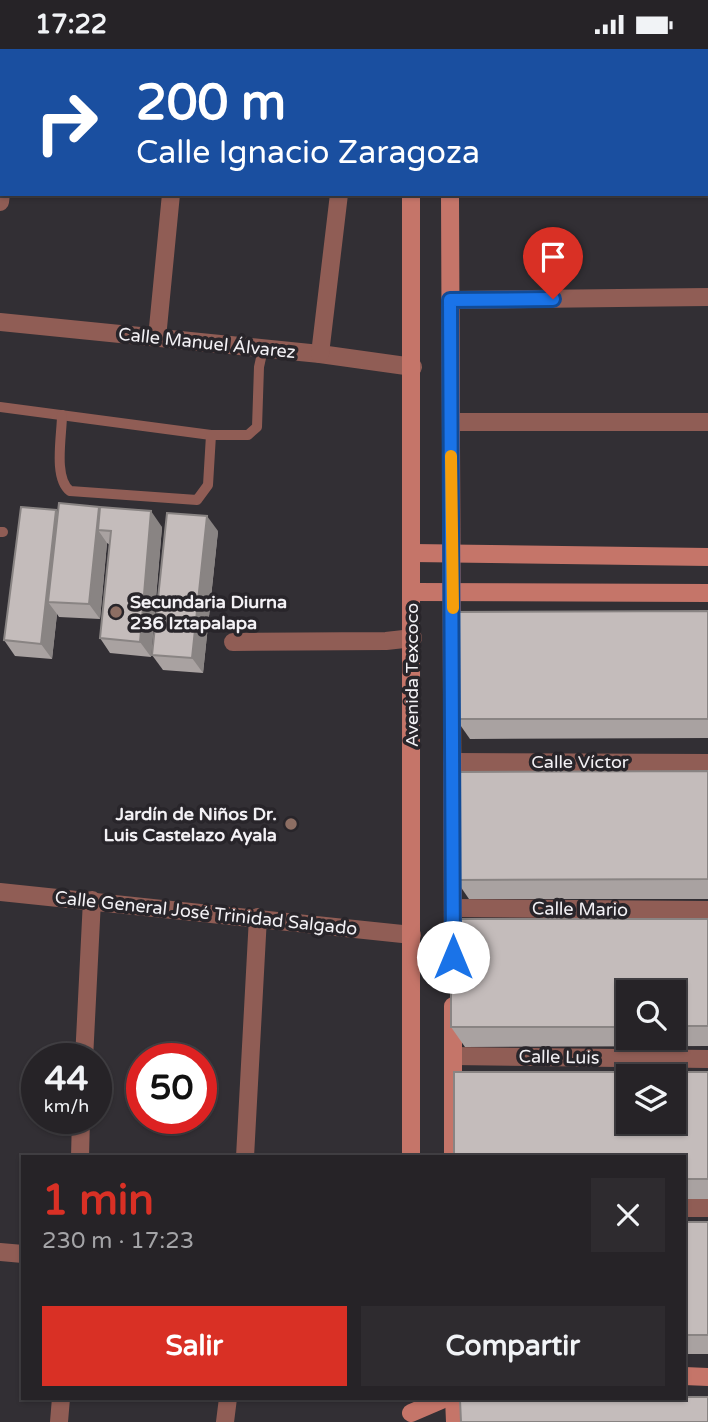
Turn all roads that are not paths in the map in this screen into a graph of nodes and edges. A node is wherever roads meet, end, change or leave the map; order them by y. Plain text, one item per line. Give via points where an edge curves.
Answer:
1 (171, 196) edge
2 (340, 196) edge
3 (411, 196) edge
4 (450, 196) edge
5 (708, 297) edge
6 (450, 300) junction
7 (0, 321) edge
8 (158, 338) junction
9 (263, 349) junction
10 (320, 354) junction
11 (413, 366) junction
12 (0, 407) edge
13 (62, 415) junction
14 (450, 422) junction
15 (708, 422) edge
16 (211, 435) junction
17 (413, 553) junction
18 (452, 555) junction
19 (708, 557) edge
20 (412, 592) junction
21 (453, 593) junction
22 (708, 593) edge
23 (413, 638) junction
24 (233, 642) dead end
25 (452, 762) junction
26 (708, 763) edge
27 (0, 892) edge
28 (92, 900) junction
29 (453, 908) junction
30 (708, 910) edge
31 (258, 917) junction
32 (412, 935) junction
33 (453, 962) edge
34 (453, 989) edge
35 (85, 1043) edge
36 (453, 1056) junction
37 (708, 1059) edge
38 (80, 1134) edge
39 (79, 1155) edge
40 (245, 1155) edge
41 (411, 1155) edge
42 (453, 1155) edge
43 (686, 1208) edge
44 (708, 1208) edge
45 (0, 1252) edge
46 (21, 1254) edge
47 (686, 1376) edge
48 (708, 1377) edge
49 (61, 1400) edge
50 (228, 1400) edge
51 (441, 1400) edge
52 (454, 1400) edge
53 (411, 1411) edge
54 (59, 1422) edge
55 (225, 1422) edge
56 (455, 1422) edge

1 - 8 street
2 - 10 street
3 - 11 main road, Avenida Texcoco
4 - 6 main road
5 - 6 street
6 - 14 main road
7 - 8 street, Calle Manuel Álvarez
8 - 9 street, Calle Manuel Álvarez
9 - 10 street, Calle Manuel Álvarez
9 - 16 lane via 257,426 248,435
10 - 11 street, Calle Manuel Álvarez
11 - 17 main road, Avenida Texcoco
12 - 13 lane
13 - 16 lane
13 - 16 lane via 62,482 76,493 197,500 208,485
14 - 15 street
14 - 18 main road
17 - 18 main road
17 - 20 main road, Avenida Texcoco
18 - 19 main road
18 - 21 main road
20 - 21 main road
20 - 23 main road, Avenida Texcoco
21 - 22 main road
21 - 25 main road
23 - 24 street
23 - 32 main road, Avenida Texcoco
25 - 26 street, Calle Víctor
25 - 29 main road
27 - 28 street, Calle General José Trinidad Salgado
28 - 31 street, Calle General José Trinidad Salgado
28 - 35 street
29 - 30 street, Calle Mario
29 - 33 main road
31 - 32 street, Calle General José Trinidad Salgado
31 - 40 street
32 - 41 main road, Avenida Texcoco
34 - 36 main road
36 - 37 street, Calle Luis
36 - 42 main road
38 - 39 street
43 - 44 street
45 - 46 street
47 - 48 main road
49 - 54 street
50 - 55 street
51 - 53 main road
52 - 56 main road

